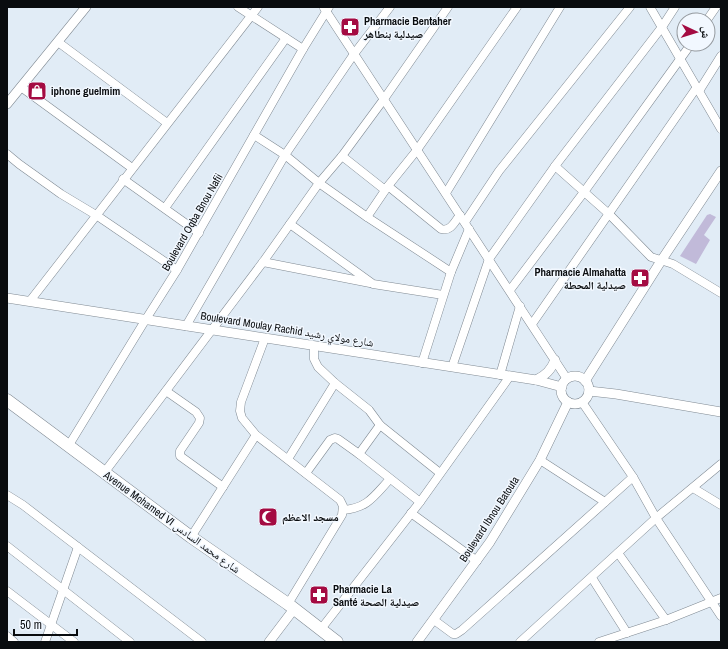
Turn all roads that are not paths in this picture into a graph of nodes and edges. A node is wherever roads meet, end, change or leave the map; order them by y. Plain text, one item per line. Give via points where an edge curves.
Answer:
1 (86, 7) edge
2 (238, 7) edge
3 (258, 7) edge
4 (390, 7) edge
5 (448, 7) edge
6 (517, 7) edge
7 (560, 7) edge
8 (630, 7) edge
9 (650, 7) edge
10 (675, 7) edge
11 (326, 8) edge
12 (251, 16) junction
13 (662, 27) junction
14 (286, 38) junction
15 (58, 42) junction
16 (303, 49) junction
17 (686, 52) edge
18 (354, 54) junction
19 (721, 56) edge
20 (680, 60) junction
21 (21, 87) junction
22 (698, 89) junction
23 (384, 99) junction
24 (7, 104) edge
25 (167, 123) junction
26 (721, 129) edge
27 (254, 135) junction
28 (417, 150) junction
29 (7, 154) edge
30 (285, 155) junction
31 (342, 156) junction
32 (555, 166) junction
33 (132, 168) junction
34 (721, 171) edge
35 (123, 179) junction
36 (319, 183) junction
37 (386, 188) junction
38 (584, 192) junction
39 (446, 193) junction
40 (165, 208) junction
41 (609, 214) junction
42 (96, 215) junction
43 (460, 215) junction
44 (367, 217) junction
45 (290, 224) junction
46 (467, 226) junction
47 (198, 233) junction
48 (489, 259) junction
49 (661, 261) junction
50 (263, 262) junction
51 (177, 270) junction
52 (451, 272) junction
53 (373, 284) junction
54 (510, 290) junction
55 (721, 293) edge
56 (443, 296) junction
57 (7, 298) edge
58 (30, 301) junction
59 (520, 306) junction
60 (146, 319) junction
61 (532, 324) junction
62 (186, 326) junction
63 (212, 330) junction
64 (265, 338) junction
65 (314, 346) junction
66 (555, 360) junction
67 (422, 363) junction
68 (452, 367) junction
69 (500, 375) junction
70 (510, 376) junction
71 (568, 378) junction
72 (536, 380) junction
73 (585, 381) junction
74 (335, 383) junction
75 (562, 387) junction
76 (166, 391) junction
77 (589, 391) junction
78 (7, 400) edge
79 (568, 402) junction
80 (582, 402) junction
81 (721, 412) edge
82 (380, 426) junction
83 (256, 436) junction
84 (69, 445) junction
85 (359, 454) junction
86 (288, 459) junction
87 (540, 460) junction
88 (721, 464) edge
89 (104, 473) junction
90 (306, 473) junction
91 (440, 473) junction
92 (633, 477) junction
93 (390, 479) junction
94 (223, 487) junction
95 (693, 488) junction
96 (7, 495) edge
97 (420, 502) junction
98 (606, 502) junction
99 (721, 505) edge
100 (343, 510) junction
101 (411, 513) junction
102 (656, 518) junction
103 (191, 537) junction
104 (7, 546) edge
105 (78, 547) junction
106 (618, 553) junction
107 (477, 561) junction
108 (592, 578) junction
109 (63, 590) junction
110 (7, 591) edge
111 (721, 598) edge
112 (712, 601) junction
113 (291, 606) junction
114 (721, 616) edge
115 (434, 620) junction
116 (666, 620) junction
117 (51, 624) junction
118 (321, 629) junction
119 (627, 633) junction
120 (7, 636) edge
121 (14, 642) edge
122 (45, 642) edge
123 (74, 642) edge
124 (130, 642) edge
125 (202, 642) edge
126 (269, 642) edge
127 (337, 642) edge
128 (417, 642) edge
129 (520, 642) edge
130 (599, 642) edge

1 - 15 street
2 - 12 street
3 - 12 street
4 - 18 street
5 - 23 street
6 - 28 street
7 - 39 street
8 - 46 street via 499,171
9 - 13 street
10 - 13 street
11 - 16 street, Boulevard Oqba Bnou Nafii
11 - 18 street
12 - 14 street
12 - 25 street
13 - 20 street
13 - 32 street
14 - 16 street
14 - 40 street
15 - 21 street
15 - 25 street
16 - 27 street, Boulevard Oqba Bnou Nafii
17 - 20 street
18 - 23 street
18 - 30 street
19 - 22 street
20 - 22 street
20 - 38 street
21 - 24 street
21 - 33 street
22 - 26 street
22 - 41 street
23 - 28 street
23 - 31 street
25 - 33 street
27 - 30 street
27 - 47 street, Boulevard Oqba Bnou Nafii
28 - 37 street
28 - 39 street
29 - 42 street via 61,194
30 - 36 street
30 - 62 street
31 - 36 street
31 - 37 street
32 - 38 street
32 - 48 street
33 - 35 street
34 - 49 street
35 - 40 street
35 - 42 street
36 - 44 street
36 - 45 street
37 - 43 street via 442,229 448,230
37 - 44 street
38 - 41 street
38 - 54 street
39 - 43 street
40 - 47 street
41 - 49 street via 651,257
41 - 61 street
42 - 51 street
42 - 58 street
43 - 46 street
44 - 52 street
45 - 50 street
45 - 53 street
46 - 48 street
46 - 52 street
47 - 51 street, Boulevard Oqba Bnou Nafii
48 - 54 street
48 - 68 street
49 - 55 street via 673,264
49 - 73 street
50 - 53 street
50 - 63 street
51 - 60 street, Boulevard Oqba Bnou Nafii
52 - 56 street
53 - 56 street
54 - 59 street
56 - 67 street
57 - 58 street, Boulevard Moulay Rachid شارع مولاي رشيد
58 - 60 street, Boulevard Moulay Rachid شارع مولاي رشيد
59 - 61 street
59 - 69 street
60 - 62 street, Boulevard Moulay Rachid شارع مولاي رشيد
60 - 84 street, Boulevard Oqba Bnou Nafii
61 - 66 street
62 - 63 street, Boulevard Moulay Rachid شارع مولاي رشيد
63 - 64 street, Boulevard Moulay Rachid شارع مولاي رشيد
63 - 76 street
64 - 65 street, Boulevard Moulay Rachid شارع مولاي رشيد
64 - 83 street via 240,411 242,418
65 - 67 street, Boulevard Moulay Rachid شارع مولاي رشيد
65 - 74 street via 315,363
66 - 71 street
66 - 72 street via 548,373
67 - 68 street, Boulevard Moulay Rachid شارع مولاي رشيد
68 - 69 street, Boulevard Moulay Rachid شارع مولاي رشيد
69 - 70 street, Boulevard Moulay Rachid شارع مولاي رشيد
70 - 72 street, Boulevard Moulay Rachid شارع مولاي رشيد
70 - 91 street
71 - 73 street via 577,376
71 - 75 street
72 - 75 street, Boulevard Moulay Rachid شارع مولاي رشيد
73 - 77 street
74 - 82 street via 369,410
74 - 86 street
75 - 79 street via 562,395
76 - 89 street
76 - 94 street via 196,412 200,418 180,451 180,456
77 - 80 street
77 - 81 street
78 - 84 main road, Avenue Mohamed VI شارع محمد السادس
79 - 80 street
79 - 87 street, Boulevard Ibnou Batouta
80 - 92 street
82 - 85 street
82 - 91 street
83 - 86 street
83 - 94 street
84 - 89 main road, Avenue Mohamed VI شارع محمد السادس
85 - 90 street via 343,441 330,440
85 - 93 street
86 - 90 street
87 - 98 street
87 - 107 street, Boulevard Ibnou Batouta
88 - 95 street
89 - 103 main road, Avenue Mohamed VI شارع محمد السادس
90 - 100 street via 340,500
91 - 97 street
92 - 98 street
92 - 102 street
93 - 97 street
93 - 100 street via 369,502
94 - 103 street
95 - 99 street
95 - 102 street
96 - 105 street
97 - 101 street
98 - 115 street via 462,630 452,634
100 - 113 street
101 - 107 street
101 - 118 street
102 - 106 street
102 - 112 street
103 - 113 main road, Avenue Mohamed VI شارع محمد السادس
104 - 109 street
105 - 109 street
105 - 125 street
106 - 108 street
106 - 116 street
107 - 115 street, Boulevard Ibnou Batouta
108 - 119 street
108 - 129 street
109 - 117 street
109 - 124 street
110 - 117 street
111 - 112 street
112 - 114 street
112 - 116 street
113 - 118 main road, Avenue Mohamed VI شارع محمد السادس
113 - 126 street
115 - 128 street, Boulevard Ibnou Batouta
116 - 119 street
117 - 122 street
117 - 123 street
118 - 127 main road, Avenue Mohamed VI شارع محمد السادس
119 - 130 street
120 - 121 street

